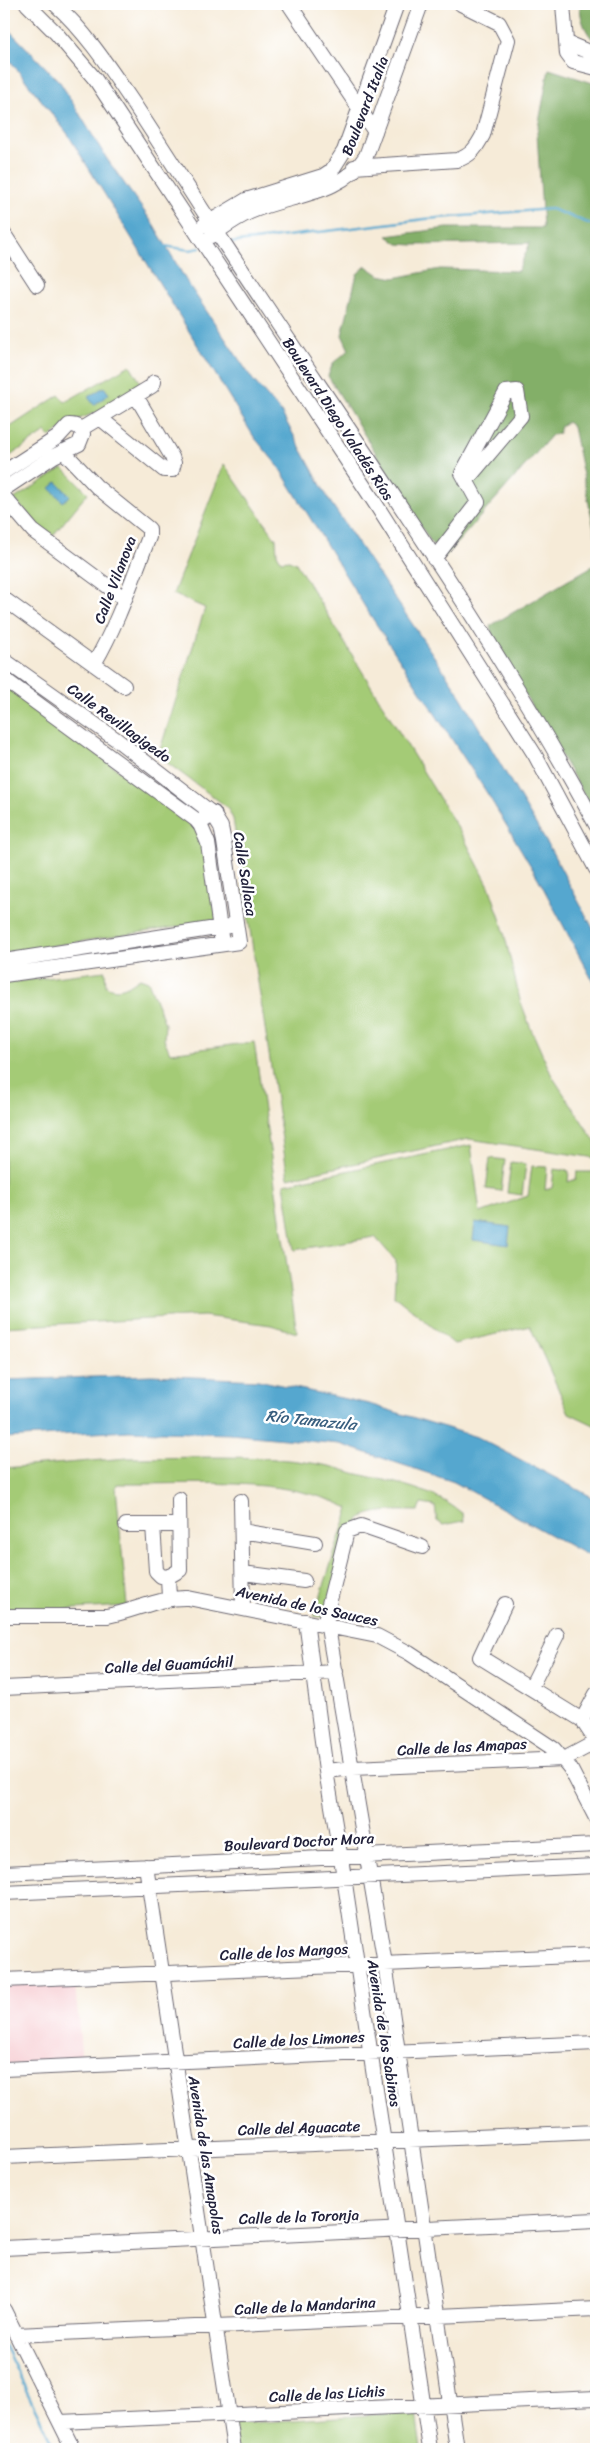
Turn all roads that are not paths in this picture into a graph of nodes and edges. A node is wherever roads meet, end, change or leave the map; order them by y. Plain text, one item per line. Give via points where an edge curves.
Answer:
1 (27, 4) edge
2 (55, 4) edge
3 (289, 4) edge
4 (397, 4) edge
5 (421, 4) edge
6 (461, 4) edge
7 (563, 4) edge
8 (592, 61) edge
9 (359, 110) junction
10 (375, 132) junction
11 (338, 162) junction
12 (359, 168) junction
13 (249, 206) junction
14 (214, 226) junction
15 (4, 234) edge
16 (198, 237) junction
17 (37, 285) dead end
18 (154, 382) dead end
19 (136, 396) junction
20 (100, 418) junction
21 (81, 429) junction
22 (63, 451) junction
23 (10, 473) edge
24 (466, 481) junction
25 (4, 489) edge
26 (4, 497) edge
27 (434, 559) junction
28 (125, 599) junction
29 (4, 600) edge
30 (4, 660) edge
31 (94, 664) junction
32 (4, 679) edge
33 (124, 686) dead end
34 (214, 814) junction
35 (199, 822) junction
36 (596, 825) edge
37 (596, 869) edge
38 (237, 925) junction
39 (220, 927) junction
40 (222, 944) junction
41 (4, 960) edge
42 (4, 975) edge
43 (179, 1499) dead end
44 (241, 1502) dead end
45 (179, 1524) junction
46 (126, 1525) dead end
47 (153, 1525) junction
48 (242, 1531) junction
49 (315, 1543) dead end
50 (422, 1547) dead end
51 (243, 1573) junction
52 (168, 1577) junction
53 (304, 1581) dead end
54 (169, 1598) junction
55 (505, 1604) dead end
56 (244, 1610) junction
57 (4, 1616) edge
58 (306, 1621) junction
59 (328, 1625) junction
60 (557, 1635) dead end
61 (336, 1672) junction
62 (312, 1674) junction
63 (532, 1687) junction
64 (4, 1688) edge
65 (596, 1694) edge
66 (582, 1720) junction
67 (596, 1741) edge
68 (564, 1759) junction
69 (353, 1768) junction
70 (326, 1771) junction
71 (596, 1818) edge
72 (596, 1845) edge
73 (366, 1855) junction
74 (340, 1856) junction
75 (146, 1866) junction
76 (596, 1866) edge
77 (4, 1873) edge
78 (369, 1876) junction
79 (344, 1877) junction
80 (149, 1886) junction
81 (4, 1893) edge
82 (596, 1955) edge
83 (385, 1964) junction
84 (357, 1965) junction
85 (162, 1973) junction
86 (4, 1980) edge
87 (596, 2043) edge
88 (398, 2052) junction
89 (370, 2053) junction
90 (176, 2062) junction
91 (4, 2069) edge
92 (596, 2132) edge
93 (384, 2140) junction
94 (411, 2140) junction
95 (189, 2149) junction
96 (4, 2157) edge
97 (596, 2220) edge
98 (424, 2228) junction
99 (397, 2229) junction
100 (202, 2237) junction
101 (4, 2248) edge
102 (596, 2309) edge
103 (4, 2310) edge
104 (438, 2316) junction
105 (410, 2317) junction
106 (215, 2326) junction
107 (16, 2335) junction
108 (596, 2398) edge
109 (450, 2405) junction
110 (423, 2406) junction
111 (229, 2415) junction
112 (60, 2422) junction
113 (73, 2449) edge
114 (234, 2449) edge
115 (430, 2449) edge
116 (457, 2449) edge

1 - 16 street, Boulevard Diego Valadés Ríos via 95,79
2 - 14 street, Boulevard Diego Valadés Ríos via 107,63
3 - 9 street
4 - 9 street, Boulevard Italia
5 - 10 street, Boulevard Italia
6 - 12 street via 499,23 508,40 483,135 476,149 457,160
7 - 8 street via 567,54 570,59
9 - 10 street
9 - 11 street, Boulevard Italia
10 - 12 street, Boulevard Italia
11 - 12 street
11 - 13 street, Boulevard Italia via 323,176
12 - 13 street, Boulevard Italia via 328,187
13 - 14 street, Boulevard Italia
14 - 16 street, Boulevard Italia
14 - 27 street, Boulevard Diego Valadés Ríos
15 - 17 street
16 - 37 street, Boulevard Diego Valadés Ríos via 530,746
18 - 19 street
19 - 20 street
19 - 20 street via 172,457 172,470 164,470
20 - 21 street
21 - 22 street via 83,434 79,444
21 - 23 street via 69,425
22 - 23 street
22 - 28 street, Calle Vilanova via 97,487 149,529 149,537
23 - 25 street
24 - 24 street via 462,473 506,392 517,391 521,416
24 - 27 street via 478,502
26 - 28 street via 33,531
27 - 36 street, Boulevard Diego Valadés Ríos via 553,744
28 - 31 street, Calle Vilanova
29 - 31 street
30 - 34 street, Calle Revillagigedo
31 - 33 street
32 - 35 street
34 - 35 main road
34 - 38 street, Calle Sallaca via 221,827
35 - 39 street via 208,843
38 - 39 street
38 - 40 street, Calle Sallaca via 239,942
39 - 40 street
39 - 41 street
40 - 42 street
43 - 45 street
44 - 48 street
45 - 47 street
45 - 52 street via 180,1570
46 - 47 street
47 - 52 street via 156,1572
48 - 49 street
48 - 51 street
50 - 59 street, Avenida de los Sabinos via 361,1526 347,1531 326,1616
51 - 53 street
51 - 56 street
52 - 54 street
54 - 56 street, Avenida de los Sauces via 188,1598
54 - 57 street, Avenida de los Sauces via 107,1616
55 - 63 street via 480,1657
56 - 58 street, Avenida de los Sauces
58 - 59 street, Avenida de los Sauces
58 - 62 street, Avenida de los Sabinos
59 - 61 street, Avenida de los Sabinos
59 - 68 street, Avenida de los Sauces via 377,1636 409,1653 544,1742
60 - 63 street
61 - 62 street, Calle del Guamúchil
61 - 69 street, Avenida de los Sabinos
62 - 64 street, Calle del Guamúchil
62 - 70 street, Avenida de los Sabinos
63 - 66 street
65 - 66 street
66 - 67 street
67 - 68 street, Calle de las Amapas
68 - 69 street, Calle de las Amapas
68 - 71 street, Avenida de los Sauces
69 - 70 street, Calle de las Amapas
69 - 73 street, Avenida de los Sabinos
70 - 74 street, Avenida de los Sabinos
72 - 73 street, Boulevard Doctor Mora
73 - 74 street, Boulevard Doctor Mora
73 - 78 street, Avenida de los Sabinos
74 - 75 street, Boulevard Doctor Mora
74 - 79 street, Avenida de los Sabinos
75 - 77 street, Boulevard Doctor Mora
75 - 80 street, Avenida de las Amapolas
76 - 78 street
78 - 79 street
78 - 83 street, Avenida de los Sabinos
79 - 80 street
79 - 84 street, Avenida de los Sabinos
80 - 81 street
80 - 85 street, Avenida de las Amapolas
82 - 83 street, Calle de los Mangos
83 - 84 street, Calle de los Mangos
83 - 88 street, Avenida de los Sabinos
84 - 85 street, Calle de los Mangos
84 - 89 street, Avenida de los Sabinos
85 - 86 street, Calle de los Mangos
85 - 90 street, Avenida de las Amapolas
87 - 88 street, Calle de los Limones
88 - 89 street, Calle de los Limones
88 - 94 street, Avenida de los Sabinos
89 - 90 street, Calle de los Limones
89 - 93 street, Avenida de los Sabinos
90 - 91 street, Calle de los Limones
90 - 95 street, Avenida de las Amapolas
92 - 94 street, Calle del Aguacate
93 - 94 street, Calle del Aguacate
93 - 95 street, Calle del Aguacate
93 - 99 street, Avenida de los Sabinos
94 - 98 street, Avenida de los Sabinos
95 - 96 street, Calle del Aguacate
95 - 100 street, Avenida de las Amapolas
97 - 98 street, Calle de la Toronja
98 - 99 street, Calle de la Toronja
98 - 104 street, Avenida de los Sabinos
99 - 100 street, Calle de la Toronja
99 - 105 street, Avenida de los Sabinos
100 - 101 street, Calle de la Toronja
100 - 106 street, Avenida de las Amapolas
102 - 104 street, Calle de la Mandarina
103 - 107 street
104 - 105 street, Calle de la Mandarina
104 - 109 street, Avenida de los Sabinos
105 - 106 street, Calle de la Mandarina
105 - 110 street, Avenida de los Sabinos
106 - 107 street, Calle de la Mandarina
106 - 111 street, Avenida de las Amapolas
107 - 112 street
108 - 109 street, Calle de las Lichis
109 - 110 street, Calle de las Lichis
109 - 116 street, Avenida de los Sabinos
110 - 111 street, Calle de las Lichis
110 - 115 street, Avenida de los Sabinos
111 - 112 street, Calle de las Lichis
111 - 114 street, Avenida de las Amapolas
112 - 113 street

